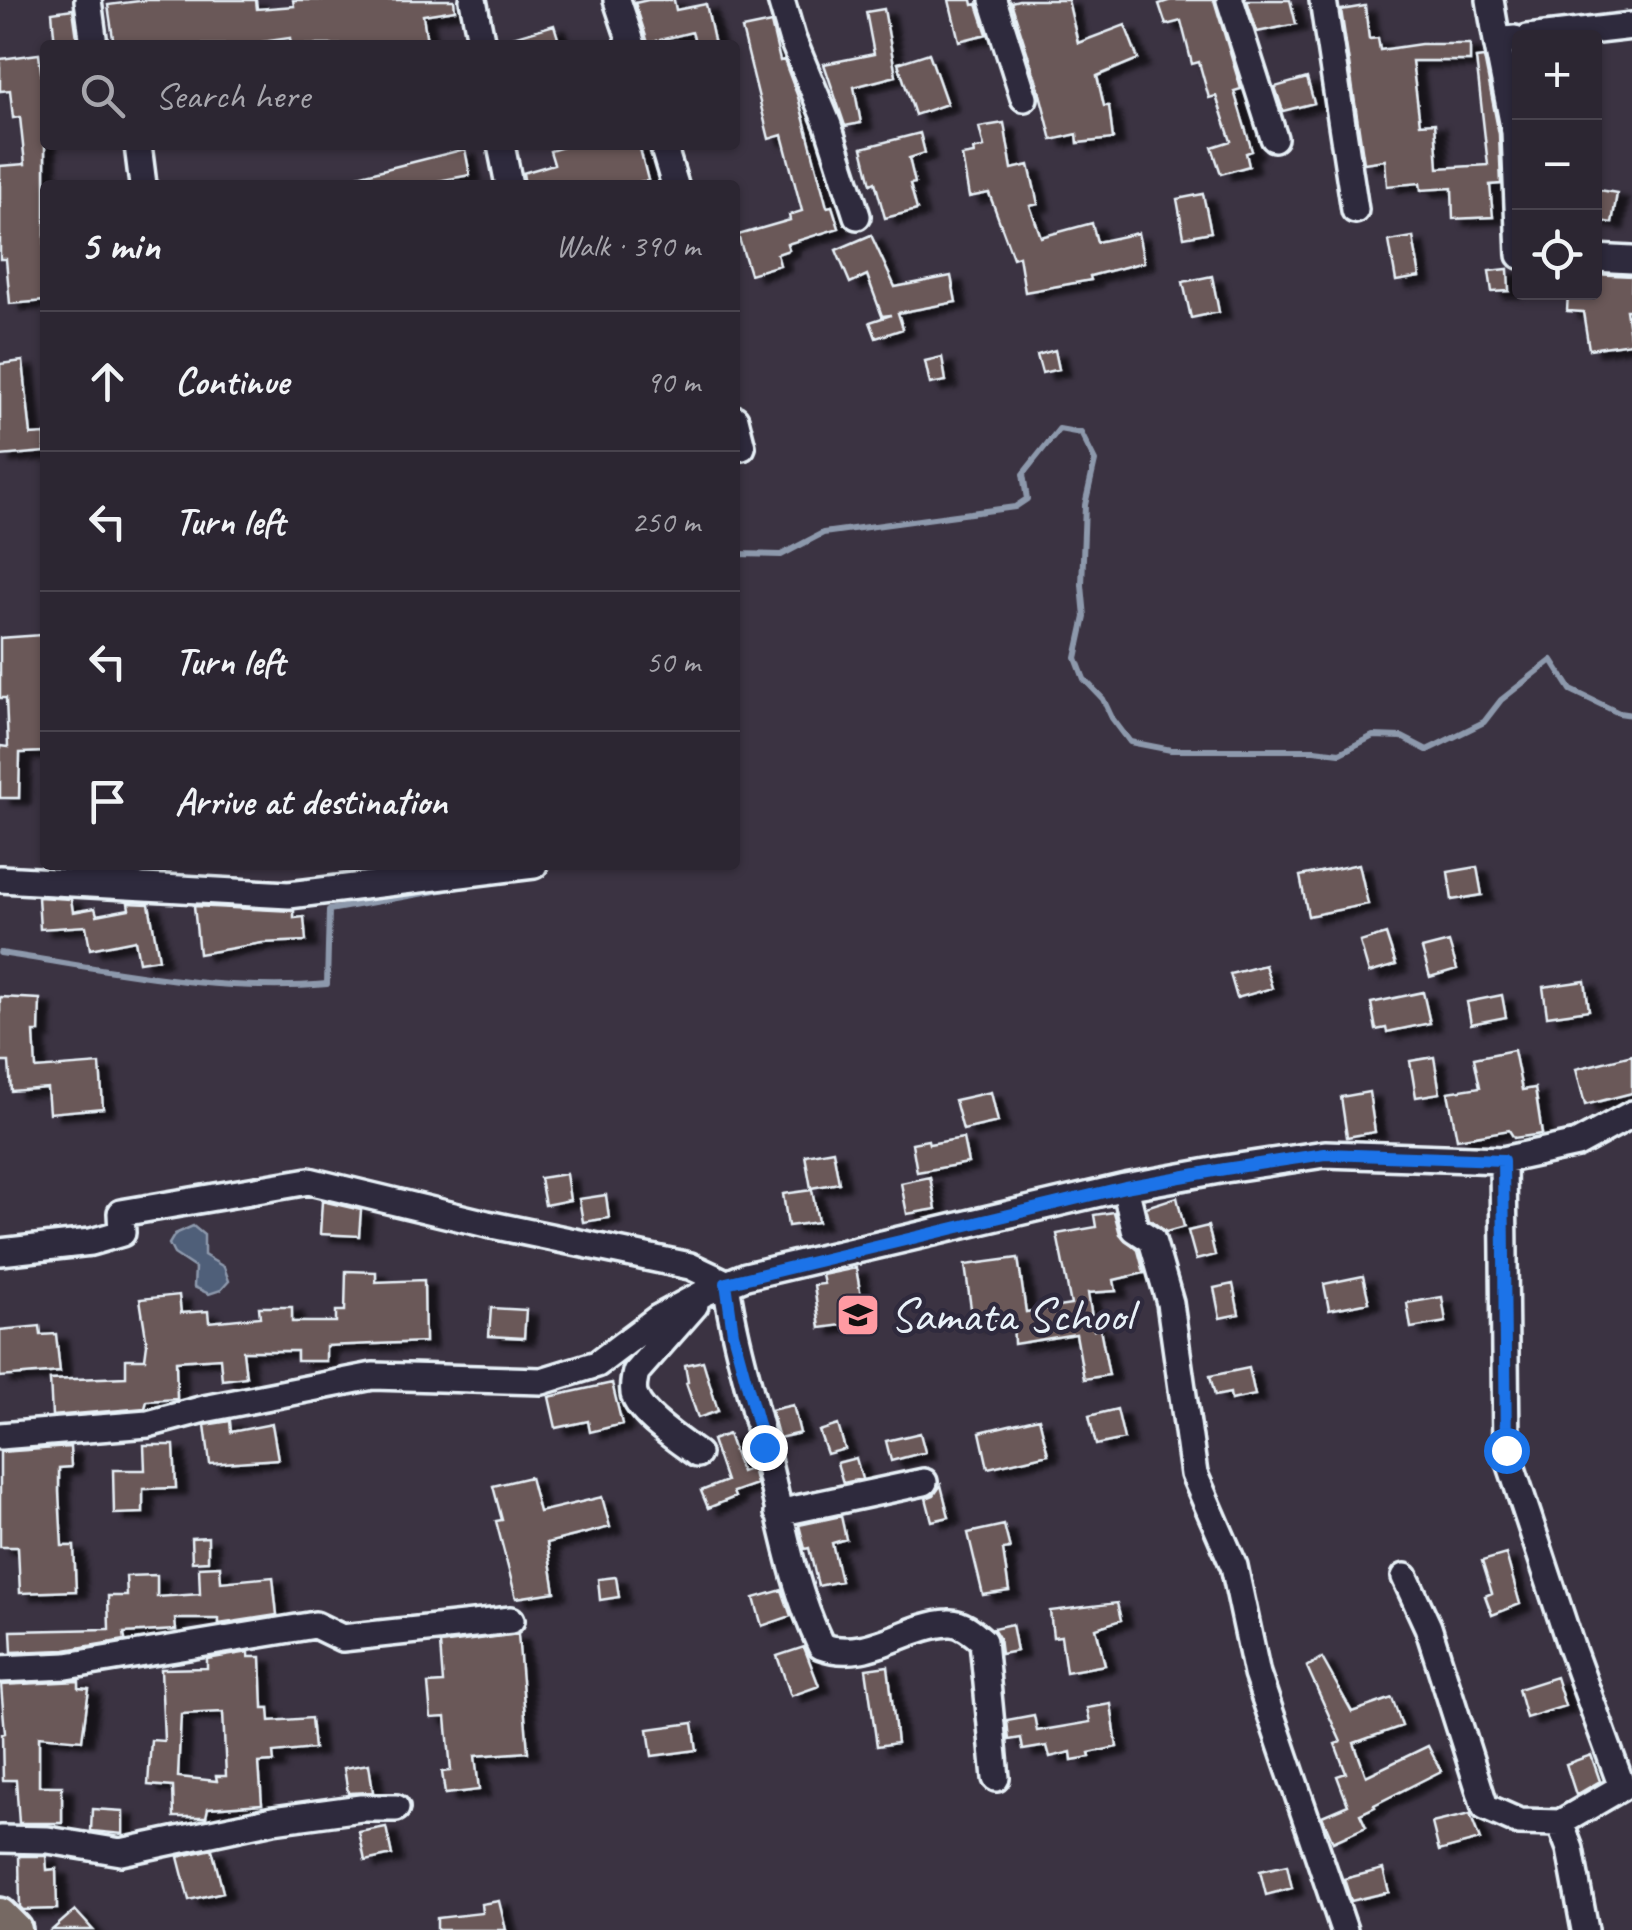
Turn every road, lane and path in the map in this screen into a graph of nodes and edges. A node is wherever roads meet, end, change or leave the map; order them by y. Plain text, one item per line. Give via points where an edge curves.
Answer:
1 (88, 0) edge
2 (472, 0) edge
3 (617, 0) edge
4 (781, 0) edge
5 (993, 0) edge
6 (1230, 0) edge
7 (1323, 0) edge
8 (1490, 0) edge
9 (1632, 26) edge
10 (1597, 30) edge
11 (93, 40) edge
12 (481, 40) edge
13 (630, 40) edge
14 (1508, 40) edge
15 (1024, 98) dead end
16 (1274, 138) dead end
17 (139, 150) edge
18 (503, 150) edge
19 (664, 150) edge
20 (142, 180) edge
21 (509, 180) edge
22 (674, 180) edge
23 (1356, 210) dead end
24 (1518, 210) edge
25 (857, 216) dead end
26 (1602, 258) edge
27 (1632, 260) edge
28 (740, 439) edge
29 (742, 446) dead end
30 (495, 870) edge
31 (0, 879) edge
32 (1632, 1114) edge
33 (1503, 1160) junction
34 (1125, 1187) junction
35 (0, 1252) edge
36 (715, 1288) junction
37 (0, 1436) edge
38 (697, 1454) dead end
39 (924, 1482) dead end
40 (778, 1513) junction
41 (1405, 1577) dead end
42 (511, 1620) dead end
43 (0, 1668) edge
44 (996, 1778) dead end
45 (396, 1808) dead end
46 (1560, 1823) junction
47 (0, 1839) edge
48 (0, 1916) edge
49 (15, 1930) edge
50 (1344, 1930) edge
51 (1585, 1930) edge

1 - 11 street
2 - 12 street
3 - 13 street
4 - 25 street
5 - 15 street
6 - 16 street
7 - 23 street
8 - 14 street
9 - 10 street
14 - 24 street
17 - 20 street
18 - 21 street
19 - 22 street
26 - 27 street
28 - 29 street
30 - 31 street via 289,895
32 - 33 street via 1577,1144
33 - 34 street via 1325,1154
33 - 46 street via 1506,1450 1622,1787
34 - 36 street
34 - 50 street via 1135,1229 1152,1240 1170,1303 1194,1474 1234,1566 1257,1674
35 - 36 street via 122,1233 121,1213 310,1181 690,1266
36 - 37 street via 658,1318 597,1364 542,1381 373,1376 148,1424
36 - 38 street via 636,1372 634,1384 635,1399
36 - 40 street via 733,1333
39 - 40 street
40 - 44 street via 820,1646 860,1649 952,1622 983,1641
41 - 46 street via 1428,1627 1485,1807 1519,1822
42 - 43 street via 342,1638 316,1626 67,1666
45 - 47 street via 273,1820 121,1852
46 - 51 street
48 - 49 main road

